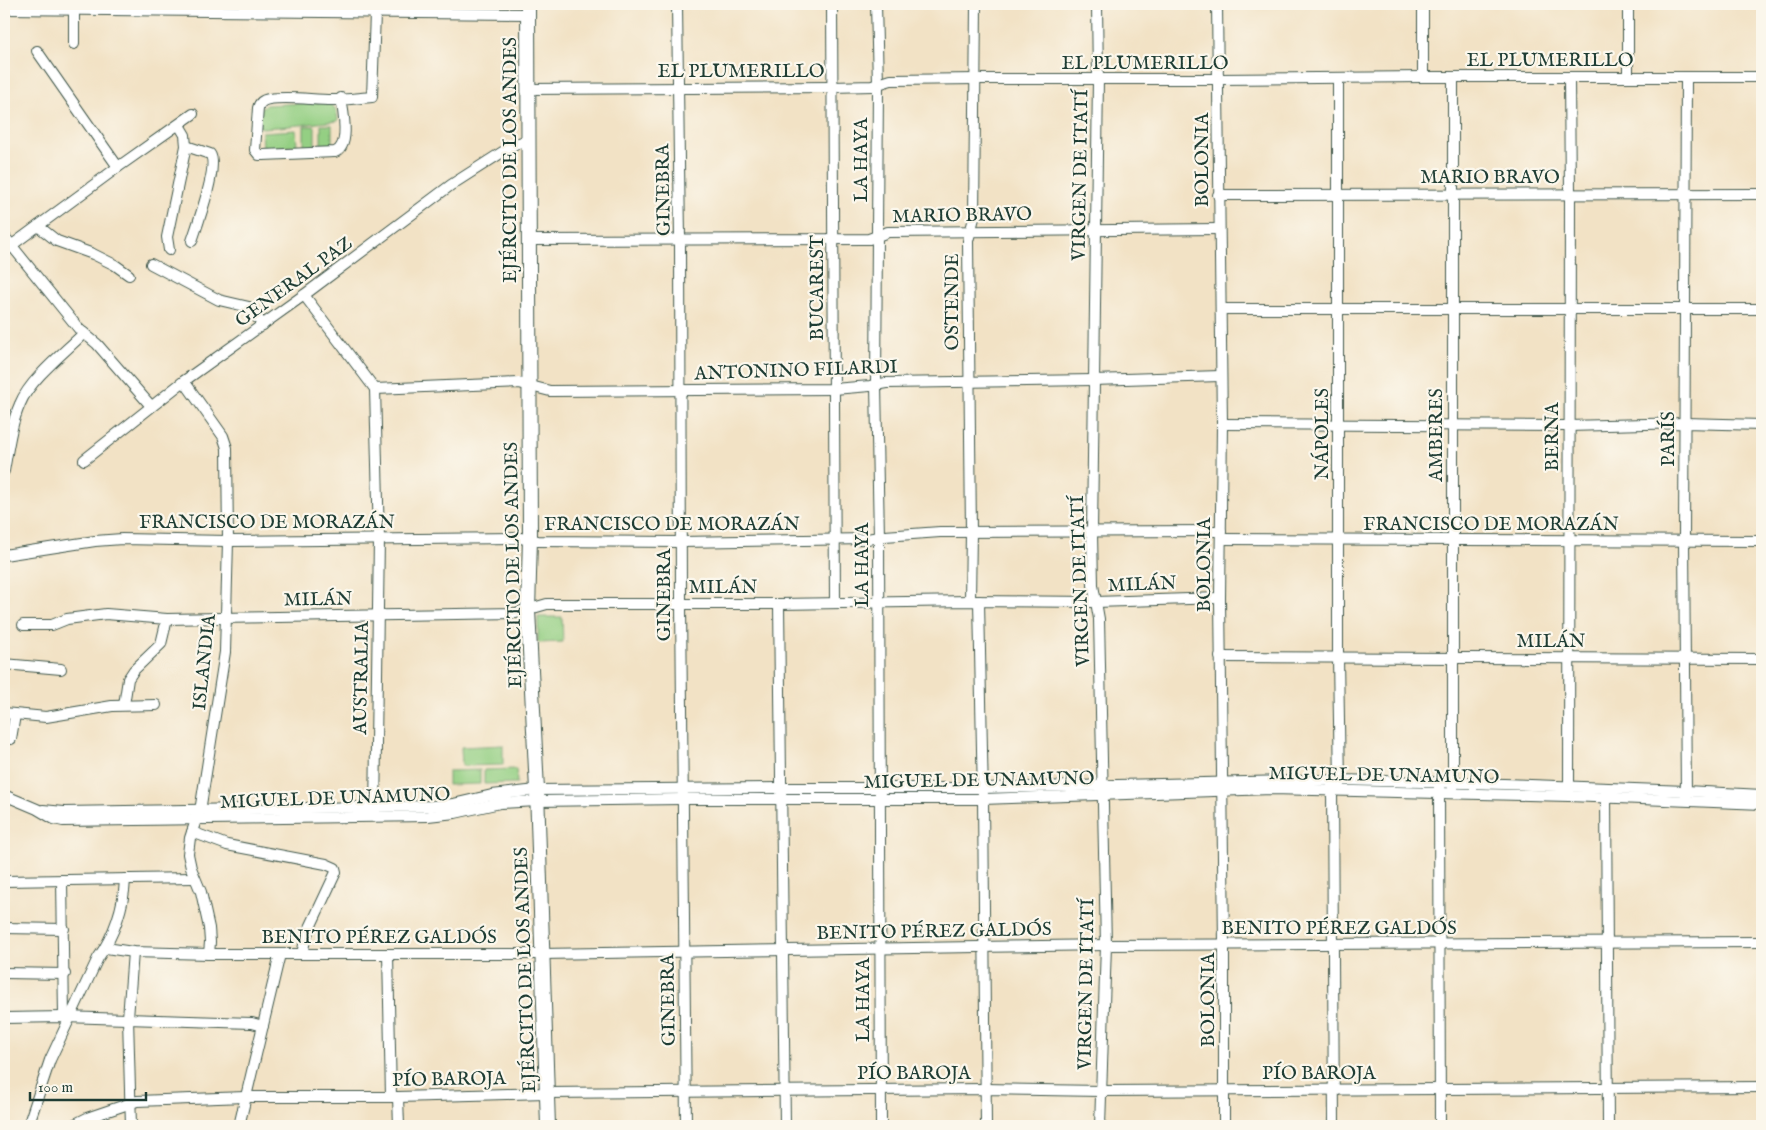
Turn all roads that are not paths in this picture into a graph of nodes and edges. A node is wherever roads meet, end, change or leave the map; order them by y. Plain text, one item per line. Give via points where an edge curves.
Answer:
1 (677, 4) edge
2 (832, 4) edge
3 (876, 4) edge
4 (976, 4) edge
5 (1097, 4) edge
6 (1217, 4) edge
7 (1423, 4) edge
8 (1628, 4) edge
9 (74, 7) edge
10 (224, 8) edge
11 (4, 9) edge
12 (528, 9) edge
13 (375, 13) junction
14 (74, 44) dead end
15 (37, 52) dead end
16 (1423, 76) junction
17 (1453, 77) junction
18 (1569, 77) junction
19 (1628, 77) junction
20 (1686, 77) junction
21 (1762, 77) edge
22 (1338, 78) junction
23 (977, 79) junction
24 (1098, 79) junction
25 (1218, 79) junction
26 (878, 84) junction
27 (528, 88) junction
28 (678, 88) junction
29 (832, 88) junction
30 (341, 98) junction
31 (193, 114) dead end
32 (179, 125) junction
33 (529, 140) junction
34 (186, 146) junction
35 (118, 167) junction
36 (1570, 193) junction
37 (1338, 194) junction
38 (1454, 194) junction
39 (1685, 194) junction
40 (1762, 194) edge
41 (1218, 195) junction
42 (38, 226) junction
43 (1219, 229) junction
44 (1096, 230) junction
45 (971, 231) junction
46 (878, 235) junction
47 (4, 236) edge
48 (834, 238) junction
49 (528, 240) junction
50 (680, 240) junction
51 (192, 241) dead end
52 (8, 248) edge
53 (169, 250) dead end
54 (151, 264) dead end
55 (130, 275) dead end
56 (304, 295) junction
57 (1338, 308) junction
58 (1221, 309) junction
59 (1453, 309) junction
60 (1569, 309) junction
61 (1686, 309) junction
62 (1762, 309) edge
63 (262, 325) junction
64 (84, 333) junction
65 (1220, 376) junction
66 (1093, 380) junction
67 (184, 381) junction
68 (969, 381) junction
69 (528, 385) junction
70 (876, 385) junction
71 (375, 389) junction
72 (834, 389) junction
73 (681, 391) junction
74 (151, 406) junction
75 (1685, 423) junction
76 (1222, 424) junction
77 (1338, 424) junction
78 (1453, 424) junction
79 (1762, 425) edge
80 (1568, 426) junction
81 (84, 460) dead end
82 (4, 471) edge
83 (971, 532) junction
84 (1092, 532) junction
85 (1221, 535) junction
86 (879, 537) junction
87 (379, 539) junction
88 (530, 539) junction
89 (1454, 539) junction
90 (835, 540) junction
91 (1339, 540) junction
92 (1568, 540) junction
93 (1684, 540) junction
94 (228, 541) junction
95 (1762, 541) edge
96 (681, 542) junction
97 (4, 555) edge
98 (1220, 598) junction
99 (878, 601) junction
100 (975, 601) junction
101 (835, 602) junction
102 (1096, 602) junction
103 (681, 604) junction
104 (778, 604) junction
105 (528, 610) junction
106 (378, 614) junction
107 (227, 618) junction
108 (167, 619) junction
109 (23, 625) dead end
110 (1220, 657) junction
111 (1338, 657) junction
112 (1454, 657) junction
113 (1569, 657) junction
114 (1685, 658) junction
115 (1762, 658) edge
116 (4, 664) edge
117 (61, 669) dead end
118 (124, 705) junction
119 (156, 705) dead end
120 (4, 713) edge
121 (15, 715) junction
122 (4, 737) edge
123 (1336, 785) junction
124 (1222, 787) junction
125 (1454, 787) junction
126 (1439, 788) junction
127 (1102, 790) junction
128 (1569, 791) junction
129 (682, 793) junction
130 (782, 793) junction
131 (879, 793) junction
132 (1606, 793) junction
133 (983, 794) junction
134 (4, 795) edge
135 (1762, 795) edge
136 (537, 796) junction
137 (1686, 796) junction
138 (1762, 804) edge
139 (375, 812) junction
140 (198, 814) junction
141 (192, 832) junction
142 (194, 878) junction
143 (125, 879) junction
144 (62, 880) junction
145 (4, 881) edge
146 (4, 928) edge
147 (64, 929) junction
148 (1762, 942) edge
149 (1606, 943) junction
150 (1333, 944) junction
151 (1439, 944) junction
152 (1106, 945) junction
153 (985, 946) junction
154 (1224, 946) junction
155 (106, 948) junction
156 (880, 948) junction
157 (783, 949) junction
158 (684, 951) junction
159 (133, 952) junction
160 (209, 954) junction
161 (280, 954) junction
162 (302, 954) junction
163 (388, 954) junction
164 (542, 954) junction
165 (4, 973) edge
166 (65, 974) junction
167 (68, 1017) junction
168 (4, 1018) edge
169 (128, 1018) junction
170 (263, 1026) junction
171 (1762, 1087) edge
172 (986, 1089) junction
173 (1440, 1089) junction
174 (1608, 1089) junction
175 (880, 1090) junction
176 (1224, 1090) junction
177 (1334, 1090) junction
178 (785, 1091) junction
179 (1101, 1091) junction
180 (686, 1092) junction
181 (546, 1093) junction
182 (245, 1097) junction
183 (395, 1097) junction
184 (129, 1102) junction
185 (28, 1126) edge
186 (71, 1126) edge
187 (131, 1126) edge
188 (239, 1126) edge
189 (399, 1126) edge
190 (548, 1126) edge
191 (686, 1126) edge
192 (785, 1126) edge
193 (881, 1126) edge
194 (986, 1126) edge
195 (1100, 1126) edge
196 (1224, 1126) edge
197 (1334, 1126) edge
198 (1440, 1126) edge
199 (1608, 1126) edge

1 - 28 street, GINEBRA
2 - 29 street, BUCAREST
3 - 26 street, LA HAYA
4 - 23 street, OSTENDE
5 - 24 street, VIRGEN DE ITATÍ
6 - 25 street, BOLONIA
7 - 16 street
8 - 19 street
9 - 10 street
9 - 11 street
9 - 14 street
10 - 13 street
12 - 13 street
12 - 27 main road, EJÉRCITO DE LOS ANDES
13 - 30 street via 372,97
15 - 35 street
16 - 17 street, EL PLUMERILLO
16 - 22 street, EL PLUMERILLO
17 - 18 street, EL PLUMERILLO
17 - 38 street, AMBERES
18 - 19 street, EL PLUMERILLO
18 - 36 street, BERNA
19 - 20 street, EL PLUMERILLO
20 - 21 street, EL PLUMERILLO
20 - 39 street, PARÍS
22 - 25 street, EL PLUMERILLO
22 - 37 street, NÁPOLES
23 - 24 street, EL PLUMERILLO
23 - 26 street, EL PLUMERILLO via 891,80
23 - 45 street, OSTENDE
24 - 25 street, EL PLUMERILLO
24 - 44 street, VIRGEN DE ITATÍ
25 - 41 street, BOLONIA
26 - 29 street, EL PLUMERILLO
26 - 46 street, LA HAYA
27 - 28 street, EL PLUMERILLO
27 - 33 main road, EJÉRCITO DE LOS ANDES
28 - 29 street, EL PLUMERILLO
28 - 50 street, GINEBRA
29 - 48 street, BUCAREST
30 - 30 street via 345,130 339,150 263,156 255,150 258,108 262,102 270,99
31 - 32 street
32 - 34 street
32 - 35 street
33 - 49 main road, EJÉRCITO DE LOS ANDES
33 - 56 street, GENERAL PAZ via 514,144 451,185
34 - 51 street via 210,154 213,159 209,186
34 - 53 street via 167,237
35 - 42 street
36 - 38 street, MARIO BRAVO
36 - 39 street, MARIO BRAVO
36 - 60 street, BERNA
37 - 38 street, MARIO BRAVO
37 - 41 street, MARIO BRAVO
37 - 57 street, NÁPOLES
38 - 59 street, AMBERES
39 - 40 street, MARIO BRAVO
39 - 61 street, PARÍS
41 - 43 street, BOLONIA
42 - 52 street
42 - 55 street via 57,241 99,257
43 - 44 street, MARIO BRAVO
43 - 58 street, BOLONIA
44 - 45 street, MARIO BRAVO
44 - 66 street, VIRGEN DE ITATÍ
45 - 46 street, MARIO BRAVO via 888,232
45 - 68 street, OSTENDE via 968,241
46 - 48 street, MARIO BRAVO
46 - 70 street, LA HAYA
47 - 52 street
48 - 50 street, MARIO BRAVO
48 - 72 street, BUCAREST
49 - 50 street, MARIO BRAVO
49 - 69 main road, EJÉRCITO DE LOS ANDES
50 - 73 street, GINEBRA
52 - 64 street
54 - 63 street via 219,300 248,307
56 - 63 street, GENERAL PAZ
56 - 71 street
57 - 58 street
57 - 59 street
57 - 77 street, NÁPOLES
58 - 65 street, BOLONIA
59 - 60 street
59 - 78 street, AMBERES
60 - 61 street
60 - 80 street, BERNA
61 - 62 street
61 - 75 street, PARÍS
63 - 67 street, GENERAL PAZ
64 - 74 street
64 - 82 street via 43,372 20,402
65 - 66 street, ANTONINO FILARDI
65 - 76 street, BOLONIA
66 - 68 street, ANTONINO FILARDI
66 - 84 street, VIRGEN DE ITATÍ
67 - 74 street, GENERAL PAZ
67 - 94 street, ISLANDIA via 226,443
68 - 70 street, ANTONINO FILARDI
68 - 83 street, OSTENDE
69 - 71 street, ANTONINO FILARDI
69 - 73 street, ANTONINO FILARDI via 550,391
69 - 88 main road, EJÉRCITO DE LOS ANDES
70 - 72 street, ANTONINO FILARDI
70 - 86 street, LA HAYA
71 - 87 street, AUSTRALIA
72 - 73 street, ANTONINO FILARDI
72 - 90 street, BUCAREST
73 - 96 street, GINEBRA
74 - 81 street, GENERAL PAZ
75 - 79 street
75 - 80 street
75 - 93 street, PARÍS
76 - 77 street
76 - 85 street, BOLONIA
77 - 78 street
77 - 91 street, NÁPOLES
78 - 80 street
78 - 89 street, AMBERES
80 - 92 street, BERNA
83 - 84 street, FRANCISCO DE MORAZÁN
83 - 86 street, FRANCISCO DE MORAZÁN
83 - 100 street, OSTENDE
84 - 85 street, FRANCISCO DE MORAZÁN
84 - 102 street, VIRGEN DE ITATÍ
85 - 91 street, FRANCISCO DE MORAZÁN
85 - 98 street, BOLONIA
86 - 90 street, FRANCISCO DE MORAZÁN
86 - 99 street, LA HAYA
87 - 88 street, FRANCISCO DE MORAZÁN
87 - 94 street, FRANCISCO DE MORAZÁN
87 - 106 street, AUSTRALIA
88 - 96 street, FRANCISCO DE MORAZÁN
88 - 105 main road, EJÉRCITO DE LOS ANDES
89 - 91 street, FRANCISCO DE MORAZÁN
89 - 92 street, FRANCISCO DE MORAZÁN
89 - 112 street, AMBERES
90 - 96 street, FRANCISCO DE MORAZÁN
90 - 101 street, BUCAREST
91 - 111 street, NÁPOLES
92 - 93 street, FRANCISCO DE MORAZÁN
92 - 113 street, BERNA
93 - 95 street, FRANCISCO DE MORAZÁN
93 - 114 street, PARÍS
94 - 97 street, FRANCISCO DE MORAZÁN via 95,541
94 - 107 street, ISLANDIA
96 - 103 street, GINEBRA
98 - 102 street, MILÁN
98 - 110 street, BOLONIA
99 - 100 street, MILÁN
99 - 101 street, MILÁN
99 - 131 street, LA HAYA
100 - 102 street, MILÁN
100 - 133 street, OSTENDE
101 - 104 street, MILÁN
102 - 127 street, VIRGEN DE ITATÍ
103 - 104 street, MILÁN
103 - 105 street, MILÁN via 546,604
103 - 129 street, GINEBRA
104 - 130 street
105 - 106 street, MILÁN via 516,613
105 - 136 main road, EJÉRCITO DE LOS ANDES
106 - 107 street, MILÁN
106 - 139 street, AUSTRALIA
107 - 108 street, MILÁN
107 - 140 street, ISLANDIA via 225,652
108 - 109 street, MILÁN via 106,614 67,619 52,625
108 - 118 street via 161,644 128,679
110 - 111 street, MILÁN
110 - 124 street, BOLONIA
111 - 112 street, MILÁN
111 - 123 street, NÁPOLES
112 - 113 street, MILÁN
112 - 125 street, AMBERES
113 - 114 street, MILÁN
113 - 128 street, BERNA
114 - 115 street, MILÁN
114 - 137 street, PARÍS
116 - 117 street
118 - 119 street
118 - 121 street via 46,717
120 - 121 street
121 - 122 street via 11,739
123 - 124 street, MIGUEL DE UNAMUNO
123 - 126 street, MIGUEL DE UNAMUNO
123 - 150 street, NÁPOLES
124 - 127 street, MIGUEL DE UNAMUNO
124 - 154 street, BOLONIA
125 - 126 street, MIGUEL DE UNAMUNO
125 - 128 street, MIGUEL DE UNAMUNO
126 - 151 street
127 - 133 street, MIGUEL DE UNAMUNO
127 - 152 street, VIRGEN DE ITATÍ
128 - 132 street, MIGUEL DE UNAMUNO
129 - 130 street, MIGUEL DE UNAMUNO
129 - 136 street, MIGUEL DE UNAMUNO
129 - 158 street, GINEBRA
130 - 131 street, MIGUEL DE UNAMUNO
130 - 157 street
131 - 133 street, MIGUEL DE UNAMUNO
131 - 156 street, LA HAYA
132 - 137 street, MIGUEL DE UNAMUNO
132 - 149 street
133 - 153 street, OSTENDE
134 - 140 street, MIGUEL DE UNAMUNO via 63,820
135 - 137 street, MIGUEL DE UNAMUNO
136 - 139 street, MIGUEL DE UNAMUNO via 492,795 443,805
136 - 164 main road, EJÉRCITO DE LOS ANDES
137 - 138 street, MIGUEL DE UNAMUNO
139 - 140 street, MIGUEL DE UNAMUNO
140 - 141 street, ISLANDIA
141 - 142 street, ISLANDIA via 188,854
141 - 162 street via 227,845 335,868 306,936
142 - 143 street
142 - 160 street, ISLANDIA via 201,892 209,928
143 - 144 street
143 - 155 street via 123,899
144 - 145 street
144 - 147 street
146 - 147 street
147 - 166 street
148 - 149 street, BENITO PÉREZ GALDÓS
149 - 151 street, BENITO PÉREZ GALDÓS
149 - 174 street
150 - 151 street, BENITO PÉREZ GALDÓS
150 - 154 street, BENITO PÉREZ GALDÓS
150 - 177 street, NÁPOLES
151 - 173 street
152 - 153 street, BENITO PÉREZ GALDÓS
152 - 154 street, BENITO PÉREZ GALDÓS
152 - 179 street, VIRGEN DE ITATÍ
153 - 156 street, BENITO PÉREZ GALDÓS
153 - 172 street, OSTENDE
154 - 176 street, BOLONIA
155 - 159 street, BENITO PÉREZ GALDÓS
155 - 167 street
156 - 157 street, BENITO PÉREZ GALDÓS
156 - 175 street, LA HAYA
157 - 158 street, BENITO PÉREZ GALDÓS
157 - 178 street
158 - 164 street, BENITO PÉREZ GALDÓS
158 - 180 street, GINEBRA
159 - 160 street, BENITO PÉREZ GALDÓS
159 - 169 street
160 - 161 street, BENITO PÉREZ GALDÓS
161 - 162 street, BENITO PÉREZ GALDÓS
161 - 170 street
162 - 163 street, BENITO PÉREZ GALDÓS
163 - 164 street, BENITO PÉREZ GALDÓS
163 - 183 street
164 - 181 main road, EJÉRCITO DE LOS ANDES
165 - 166 street
166 - 167 street
167 - 168 street
167 - 169 street
167 - 185 street
169 - 170 street
169 - 184 street
170 - 182 street
171 - 174 street, PÍO BAROJA
172 - 175 street, PÍO BAROJA
172 - 179 street, PÍO BAROJA
172 - 194 street, OSTENDE
173 - 174 street, PÍO BAROJA
173 - 177 street, PÍO BAROJA
173 - 198 street
174 - 199 street
175 - 178 street, PÍO BAROJA
175 - 193 street, LA HAYA
176 - 177 street, PÍO BAROJA
176 - 179 street, PÍO BAROJA
176 - 196 street, BOLONIA
177 - 197 street, NÁPOLES
178 - 180 street, PÍO BAROJA
178 - 192 street
179 - 195 street, VIRGEN DE ITATÍ
180 - 181 street, PÍO BAROJA
180 - 191 street, GINEBRA
181 - 183 street, PÍO BAROJA
181 - 190 main road, EJÉRCITO DE LOS ANDES
182 - 183 street, PÍO BAROJA
182 - 184 street, PÍO BAROJA
182 - 188 street
183 - 189 street
184 - 186 street, PÍO BAROJA
184 - 187 street

